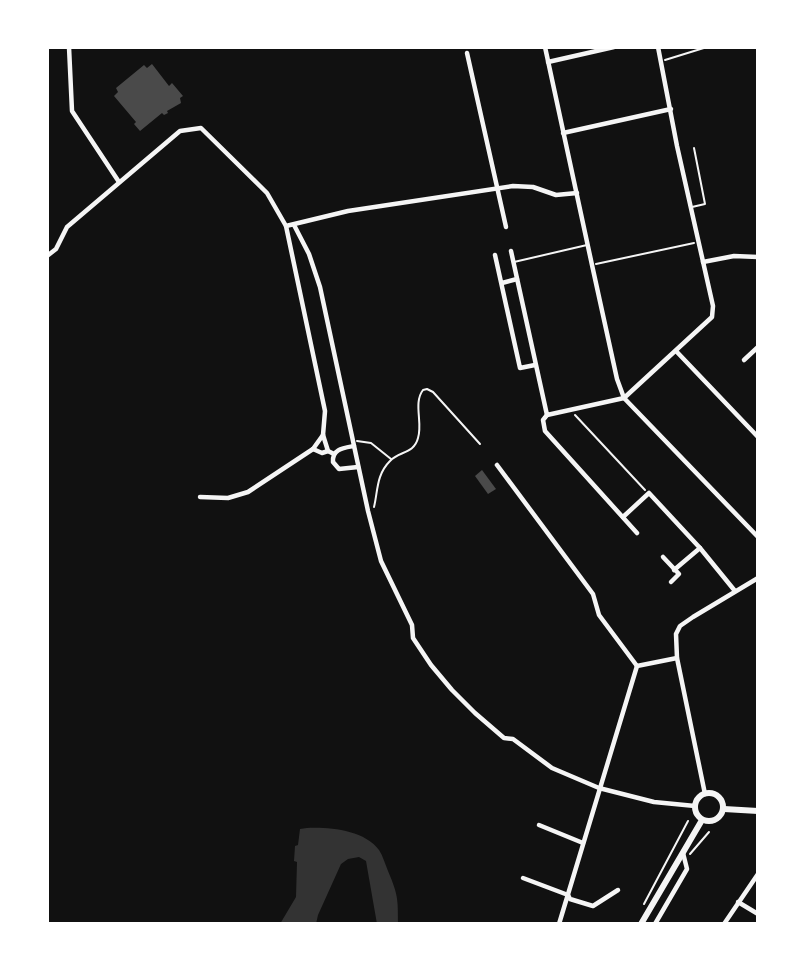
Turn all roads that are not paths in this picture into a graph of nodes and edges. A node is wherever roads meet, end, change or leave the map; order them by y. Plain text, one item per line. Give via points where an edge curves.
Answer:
1 (69, 47) edge
2 (545, 47) edge
3 (614, 47) edge
4 (658, 47) edge
5 (467, 53) dead end
6 (548, 62) junction
7 (671, 109) junction
8 (562, 133) junction
9 (694, 148) dead end
10 (119, 182) junction
11 (499, 189) junction
12 (577, 193) junction
13 (691, 207) junction
14 (294, 225) junction
15 (286, 226) junction
16 (506, 227) dead end
17 (587, 245) junction
18 (511, 251) dead end
19 (495, 255) dead end
20 (47, 256) edge
21 (758, 257) edge
22 (513, 262) junction
23 (703, 262) junction
24 (517, 279) junction
25 (502, 283) junction
26 (758, 347) edge
27 (676, 351) junction
28 (744, 360) dead end
29 (535, 365) junction
30 (624, 398) junction
31 (547, 415) junction
32 (323, 435) junction
33 (758, 437) edge
34 (353, 444) junction
35 (313, 449) junction
36 (331, 453) junction
37 (497, 465) dead end
38 (358, 467) junction
39 (200, 497) dead end
40 (623, 517) junction
41 (637, 533) dead end
42 (758, 537) edge
43 (700, 548) junction
44 (663, 557) dead end
45 (674, 570) junction
46 (758, 578) edge
47 (671, 582) dead end
48 (735, 591) junction
49 (677, 658) junction
50 (637, 666) junction
51 (599, 788) junction
52 (705, 793) junction
53 (695, 806) junction
54 (724, 809) junction
55 (758, 811) edge
56 (702, 820) junction
57 (539, 825) dead end
58 (583, 843) junction
59 (683, 853) junction
60 (758, 874) edge
61 (523, 878) dead end
62 (618, 890) dead end
63 (568, 895) junction
64 (738, 902) junction
65 (758, 914) edge
66 (559, 924) edge
67 (641, 924) edge
68 (655, 924) edge
69 (724, 924) edge

1 - 10 street via 72,111
2 - 6 street
3 - 6 street
4 - 7 street
5 - 11 street
6 - 8 street
7 - 8 street
7 - 13 street
8 - 12 street
9 - 13 lane via 705,204
10 - 15 street via 180,131 201,128 267,193
10 - 20 street via 67,227
11 - 12 street via 520,185 556,195
11 - 14 street via 348,211
11 - 16 street
12 - 17 street
13 - 23 street
14 - 15 street
14 - 34 street via 320,287
15 - 32 street via 325,411
17 - 22 lane
17 - 30 street
18 - 22 street
19 - 25 street
21 - 23 street
22 - 24 street
23 - 27 street via 712,317
24 - 25 street
24 - 29 street
25 - 29 street via 520,368
26 - 28 street
27 - 30 street
27 - 33 street
29 - 31 street
30 - 31 street
30 - 42 street
31 - 40 street via 545,431
32 - 35 street
32 - 36 street
34 - 36 street
34 - 38 street
35 - 36 street
35 - 39 street via 248,492 228,498
36 - 38 street via 339,469
37 - 50 street via 593,594 599,615
38 - 51 street via 381,561 403,603 413,638 452,690 505,738 552,768
40 - 41 street
40 - 43 street via 649,493
43 - 45 street
43 - 48 street
44 - 45 street
45 - 47 street via 679,574
46 - 48 street
48 - 49 street via 680,626
49 - 50 street
49 - 52 street
50 - 51 street
51 - 53 street via 654,802
51 - 58 street
52 - 53 main road
52 - 54 main road via 717,795
53 - 56 main road
54 - 55 main road
54 - 56 main road via 717,820
56 - 59 main road
57 - 58 street
58 - 63 street
59 - 67 main road
59 - 68 street via 687,869
60 - 64 street
61 - 63 street
62 - 63 street via 593,906
63 - 66 street
64 - 65 street
64 - 69 street

